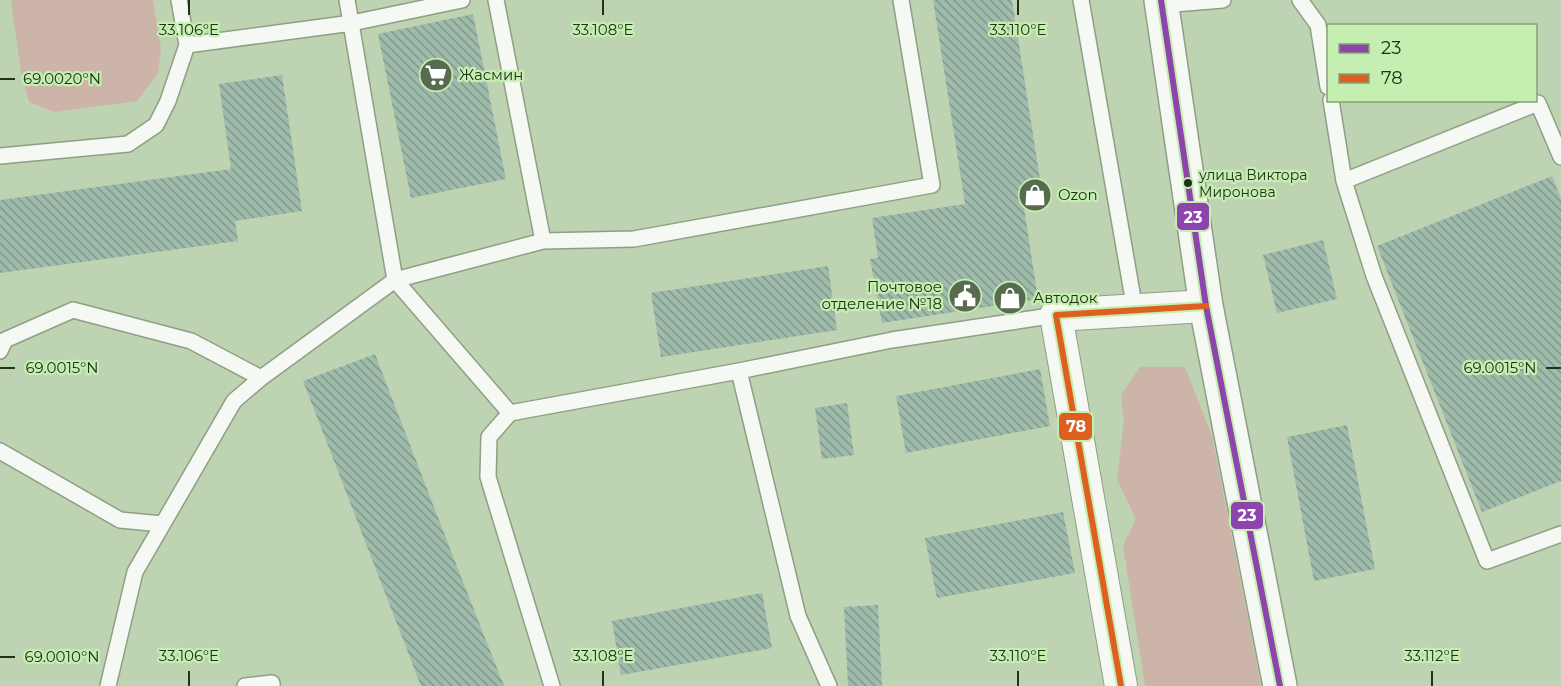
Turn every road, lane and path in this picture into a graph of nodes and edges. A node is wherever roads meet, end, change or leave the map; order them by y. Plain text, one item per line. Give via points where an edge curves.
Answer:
1 (179, 0) edge
2 (347, 0) edge
3 (462, 0) edge
4 (496, 0) edge
5 (901, 0) edge
6 (1081, 0) edge
7 (1222, 0) edge
8 (1300, 0) edge
9 (1162, 3) edge
10 (352, 23) junction
11 (187, 45) junction
12 (1327, 76) edge
13 (1331, 102) edge
14 (0, 156) edge
15 (1561, 157) edge
16 (1344, 181) junction
17 (543, 242) junction
18 (395, 280) junction
19 (1206, 306) junction
20 (1135, 310) junction
21 (1056, 315) junction
22 (0, 351) edge
23 (739, 371) junction
24 (261, 378) junction
25 (510, 413) junction
26 (0, 451) edge
27 (162, 524) junction
28 (1561, 534) edge
29 (108, 686) edge
30 (245, 686) edge
31 (272, 686) edge
32 (552, 686) edge
33 (829, 686) edge
34 (1121, 686) edge
35 (1280, 686) edge

1 - 11 lane
2 - 10 lane
3 - 10 lane
4 - 17 lane
5 - 17 lane via 932,185 634,239
6 - 20 lane
7 - 9 lane
8 - 12 lane via 1318,25
9 - 19 street
10 - 11 lane
10 - 18 lane
11 - 14 lane via 156,125 128,144
13 - 16 lane
15 - 16 lane via 1538,103
16 - 28 lane via 1374,276 1487,561
17 - 18 lane
18 - 24 lane
18 - 25 lane
19 - 20 street
19 - 35 street
20 - 21 street
21 - 23 lane via 892,340
21 - 34 street
22 - 24 lane via 5,340 73,310 190,341
23 - 25 lane
23 - 33 lane via 798,616
24 - 27 lane via 234,402
25 - 32 lane via 489,437 488,477
26 - 27 lane via 120,520
27 - 29 lane via 135,572
30 - 31 lane

